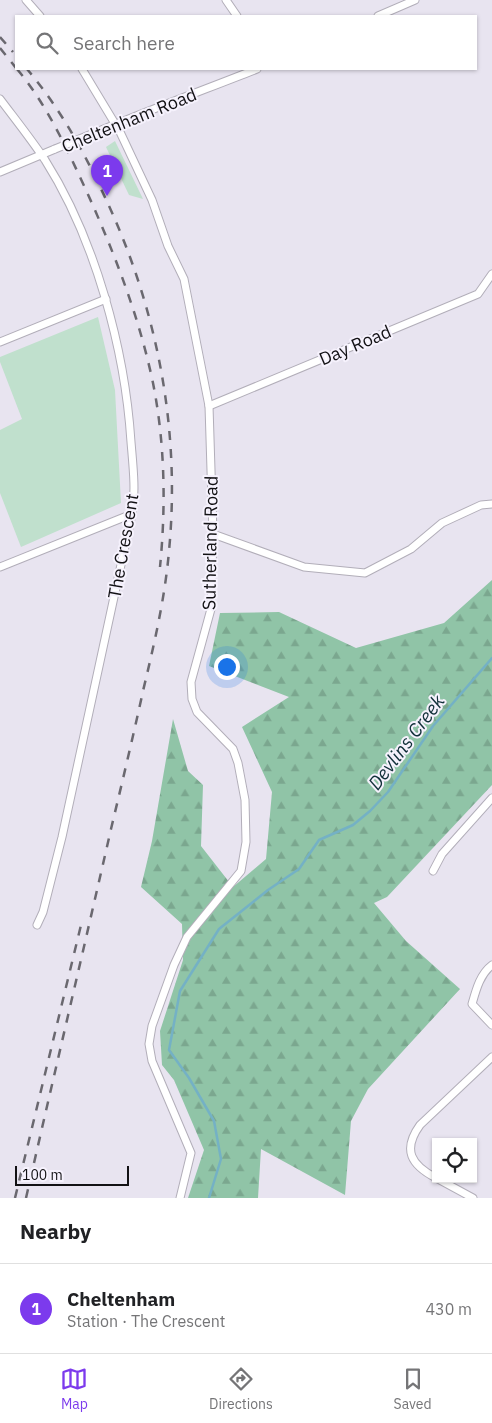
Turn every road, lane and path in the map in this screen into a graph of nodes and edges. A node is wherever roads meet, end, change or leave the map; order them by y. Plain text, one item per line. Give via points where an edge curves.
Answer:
1 (26, 0) edge
2 (226, 0) edge
3 (415, 0) edge
4 (39, 15) edge
5 (236, 15) edge
6 (380, 15) edge
7 (83, 70) edge
8 (254, 70) edge
9 (0, 99) edge
10 (116, 124) junction
11 (41, 155) junction
12 (0, 172) edge
13 (492, 274) edge
14 (106, 299) junction
15 (0, 342) edge
16 (209, 406) junction
17 (492, 504) edge
18 (132, 514) junction
19 (213, 534) junction
20 (0, 567) edge
21 (492, 798) edge
22 (433, 871) dead end
23 (37, 925) dead end
24 (492, 965) edge
25 (492, 1025) edge
26 (492, 1057) edge
27 (432, 1176) edge
28 (445, 1183) edge
29 (180, 1198) edge
30 (473, 1198) edge

1 - 4 street
2 - 5 street
3 - 6 street
7 - 10 street, Sutherland Road
8 - 10 street, Cheltenham Road
9 - 11 street, The Crescent
10 - 11 street, Cheltenham Road, bridge
10 - 16 street, Sutherland Road via 184,279
11 - 12 street, Cheltenham Road
11 - 14 street, The Crescent via 82,234
13 - 16 street, Day Road via 478,294
14 - 15 street
14 - 18 street, The Crescent via 129,417
16 - 19 street, Sutherland Road
17 - 19 street via 481,505 442,522 410,548 365,573 304,567
18 - 20 street
18 - 23 street, The Crescent via 62,837
19 - 29 street, Sutherland Road via 211,609 191,690 196,712 233,749 245,800 246,842 241,871 187,937 152,1026 149,1044 152,1061 191,1153
21 - 22 street via 442,854
24 - 25 street via 478,986 472,1004
26 - 27 street via 412,1135 410,1156 416,1165
28 - 30 street

